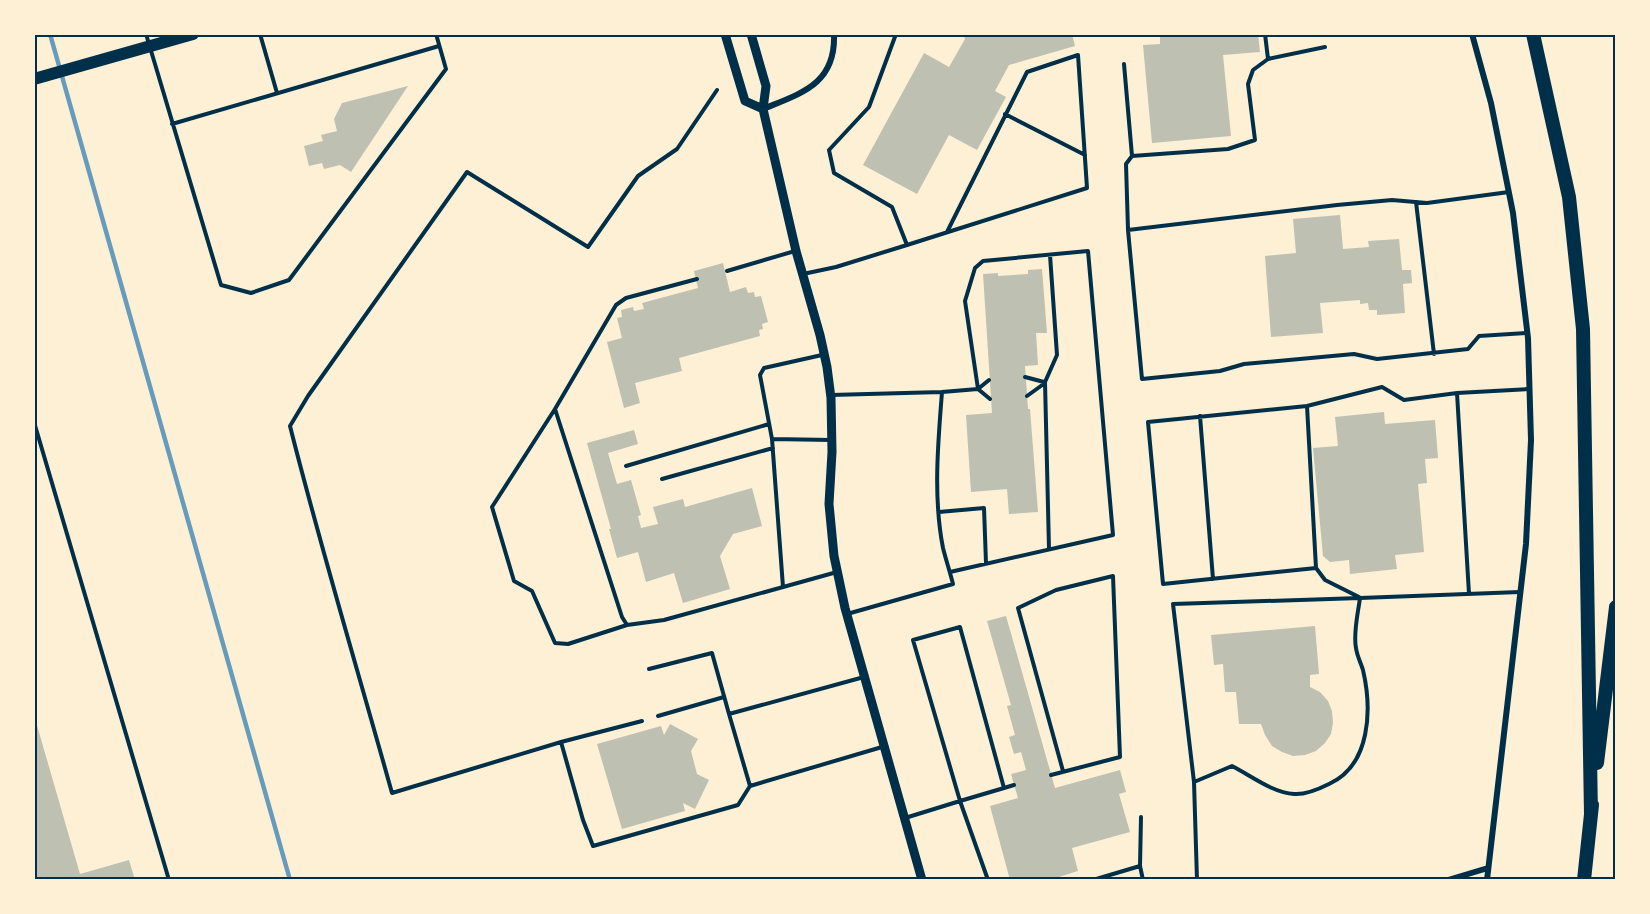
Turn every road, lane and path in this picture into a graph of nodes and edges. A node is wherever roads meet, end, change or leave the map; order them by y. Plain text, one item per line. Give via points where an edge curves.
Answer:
1 (193, 34) edge
2 (260, 34) edge
3 (436, 34) edge
4 (725, 34) edge
5 (751, 34) edge
6 (834, 34) edge
7 (896, 34) edge
8 (1265, 34) edge
9 (1472, 34) edge
10 (1533, 34) edge
11 (147, 41) edge
12 (439, 46) junction
13 (1325, 47) dead end
14 (1268, 59) junction
15 (1124, 64) dead end
16 (38, 78) edge
17 (717, 90) dead end
18 (277, 93) junction
19 (763, 109) junction
20 (1005, 114) junction
21 (172, 124) junction
22 (1085, 155) junction
23 (1132, 156) junction
24 (1509, 192) junction
25 (1416, 202) junction
26 (1128, 230) junction
27 (947, 232) junction
28 (907, 245) junction
29 (796, 251) junction
30 (1050, 255) junction
31 (727, 271) dead end
32 (802, 274) junction
33 (697, 279) dead end
34 (1527, 333) junction
35 (1434, 354) junction
36 (824, 355) junction
37 (1025, 377) dead end
38 (989, 380) dead end
39 (1045, 382) junction
40 (978, 389) junction
41 (1529, 389) junction
42 (942, 392) junction
43 (1457, 393) junction
44 (831, 395) junction
45 (1027, 396) dead end
46 (990, 399) dead end
47 (1307, 406) junction
48 (555, 409) junction
49 (1200, 416) junction
50 (34, 422) edge
51 (769, 424) junction
52 (772, 439) junction
53 (832, 440) junction
54 (772, 448) junction
55 (626, 466) dead end
56 (662, 479) dead end
57 (939, 512) junction
58 (1049, 549) junction
59 (986, 563) junction
60 (1316, 568) junction
61 (837, 572) junction
62 (950, 572) junction
63 (1213, 579) junction
64 (783, 587) junction
65 (1521, 592) junction
66 (1469, 594) junction
67 (1360, 598) junction
68 (1616, 607) edge
69 (846, 614) junction
70 (627, 625) junction
71 (649, 669) dead end
72 (864, 677) junction
73 (724, 697) junction
74 (729, 714) junction
75 (658, 716) dead end
76 (642, 721) dead end
77 (561, 742) junction
78 (884, 747) junction
79 (1063, 771) junction
80 (1051, 775) dead end
81 (1194, 782) junction
82 (1014, 785) dead end
83 (750, 786) junction
84 (1004, 788) junction
85 (960, 801) junction
86 (1591, 815) junction
87 (1141, 817) dead end
88 (905, 818) junction
89 (1140, 866) junction
90 (1488, 868) junction
91 (169, 879) edge
92 (922, 879) edge
93 (988, 879) edge
94 (1094, 879) edge
95 (1143, 879) edge
96 (1197, 879) edge
97 (1448, 879) edge
98 (1487, 879) edge
99 (1584, 879) edge

1 - 11 main road
2 - 18 lane
3 - 12 lane
4 - 19 street via 745,101
5 - 19 street via 766,86
6 - 19 street via 831,62 818,81 810,89
7 - 28 lane via 869,106 829,150 834,173 892,207
8 - 14 lane
9 - 24 street
10 - 86 highway via 1569,197 1583,328
11 - 16 main road via 87,65
11 - 21 lane
12 - 18 lane
12 - 21 lane via 446,69 289,280 251,293 221,285
13 - 14 lane
14 - 23 lane via 1253,70 1248,84 1255,140 1228,149
15 - 23 lane
17 - 77 lane via 677,149 639,176 588,247 467,172 290,426 392,793
18 - 21 lane
19 - 29 street
20 - 22 lane
20 - 22 lane via 1027,72 1078,55
20 - 27 lane
22 - 27 lane via 1087,188
23 - 26 lane via 1126,164
24 - 25 lane
24 - 34 street
25 - 26 lane via 1370,202
25 - 35 lane
26 - 35 lane via 1142,378 1354,354 1377,359
27 - 28 lane
28 - 32 lane
29 - 31 lane
29 - 32 street
30 - 39 lane via 1057,355
30 - 40 lane via 983,261 975,268 965,301
30 - 58 lane via 1088,250 1113,535
32 - 36 street
33 - 48 lane via 626,298 616,305
34 - 35 lane via 1479,336 1468,349
34 - 41 street
36 - 44 street
36 - 51 lane via 764,368 760,375
37 - 39 lane
38 - 40 lane
39 - 45 lane
39 - 58 lane
40 - 42 lane
40 - 46 lane
41 - 43 lane
41 - 65 street via 1530,451
42 - 44 lane
42 - 57 lane
43 - 47 lane via 1404,400 1382,387
43 - 66 lane
44 - 53 street
47 - 49 lane
47 - 60 lane
48 - 70 lane
48 - 70 lane via 492,507 514,581 532,591 555,643 568,644
49 - 63 lane
49 - 63 lane via 1148,422 1163,584
50 - 91 lane
51 - 52 lane
51 - 55 lane
52 - 53 lane
52 - 54 lane
53 - 61 street via 829,504
54 - 56 lane
54 - 64 lane
57 - 59 lane via 984,508
57 - 62 lane
58 - 59 lane
59 - 62 lane
60 - 63 lane
60 - 67 lane via 1325,580
61 - 64 lane
61 - 69 street
62 - 69 lane via 953,584
64 - 70 lane via 664,620
65 - 66 lane
65 - 90 street
66 - 67 lane
67 - 81 lane via 1355,648 1367,696 1366,730 1359,758 1341,779 1294,794 1265,785 1232,766
67 - 81 lane via 1173,604
68 - 86 highway
69 - 72 street
71 - 73 lane via 712,653
72 - 74 lane
72 - 78 street
73 - 74 lane
73 - 75 lane
74 - 83 lane
76 - 77 lane
77 - 83 lane via 593,846 738,805
78 - 83 lane
78 - 88 street
79 - 79 lane via 1120,757 1113,576 1056,590 1018,608
79 - 80 lane
81 - 96 lane
82 - 84 lane
84 - 85 lane
84 - 85 lane via 960,627 914,640
85 - 88 lane
85 - 93 lane
86 - 99 highway
87 - 89 lane
88 - 92 street
89 - 94 lane
89 - 95 lane
90 - 97 street
90 - 98 street

